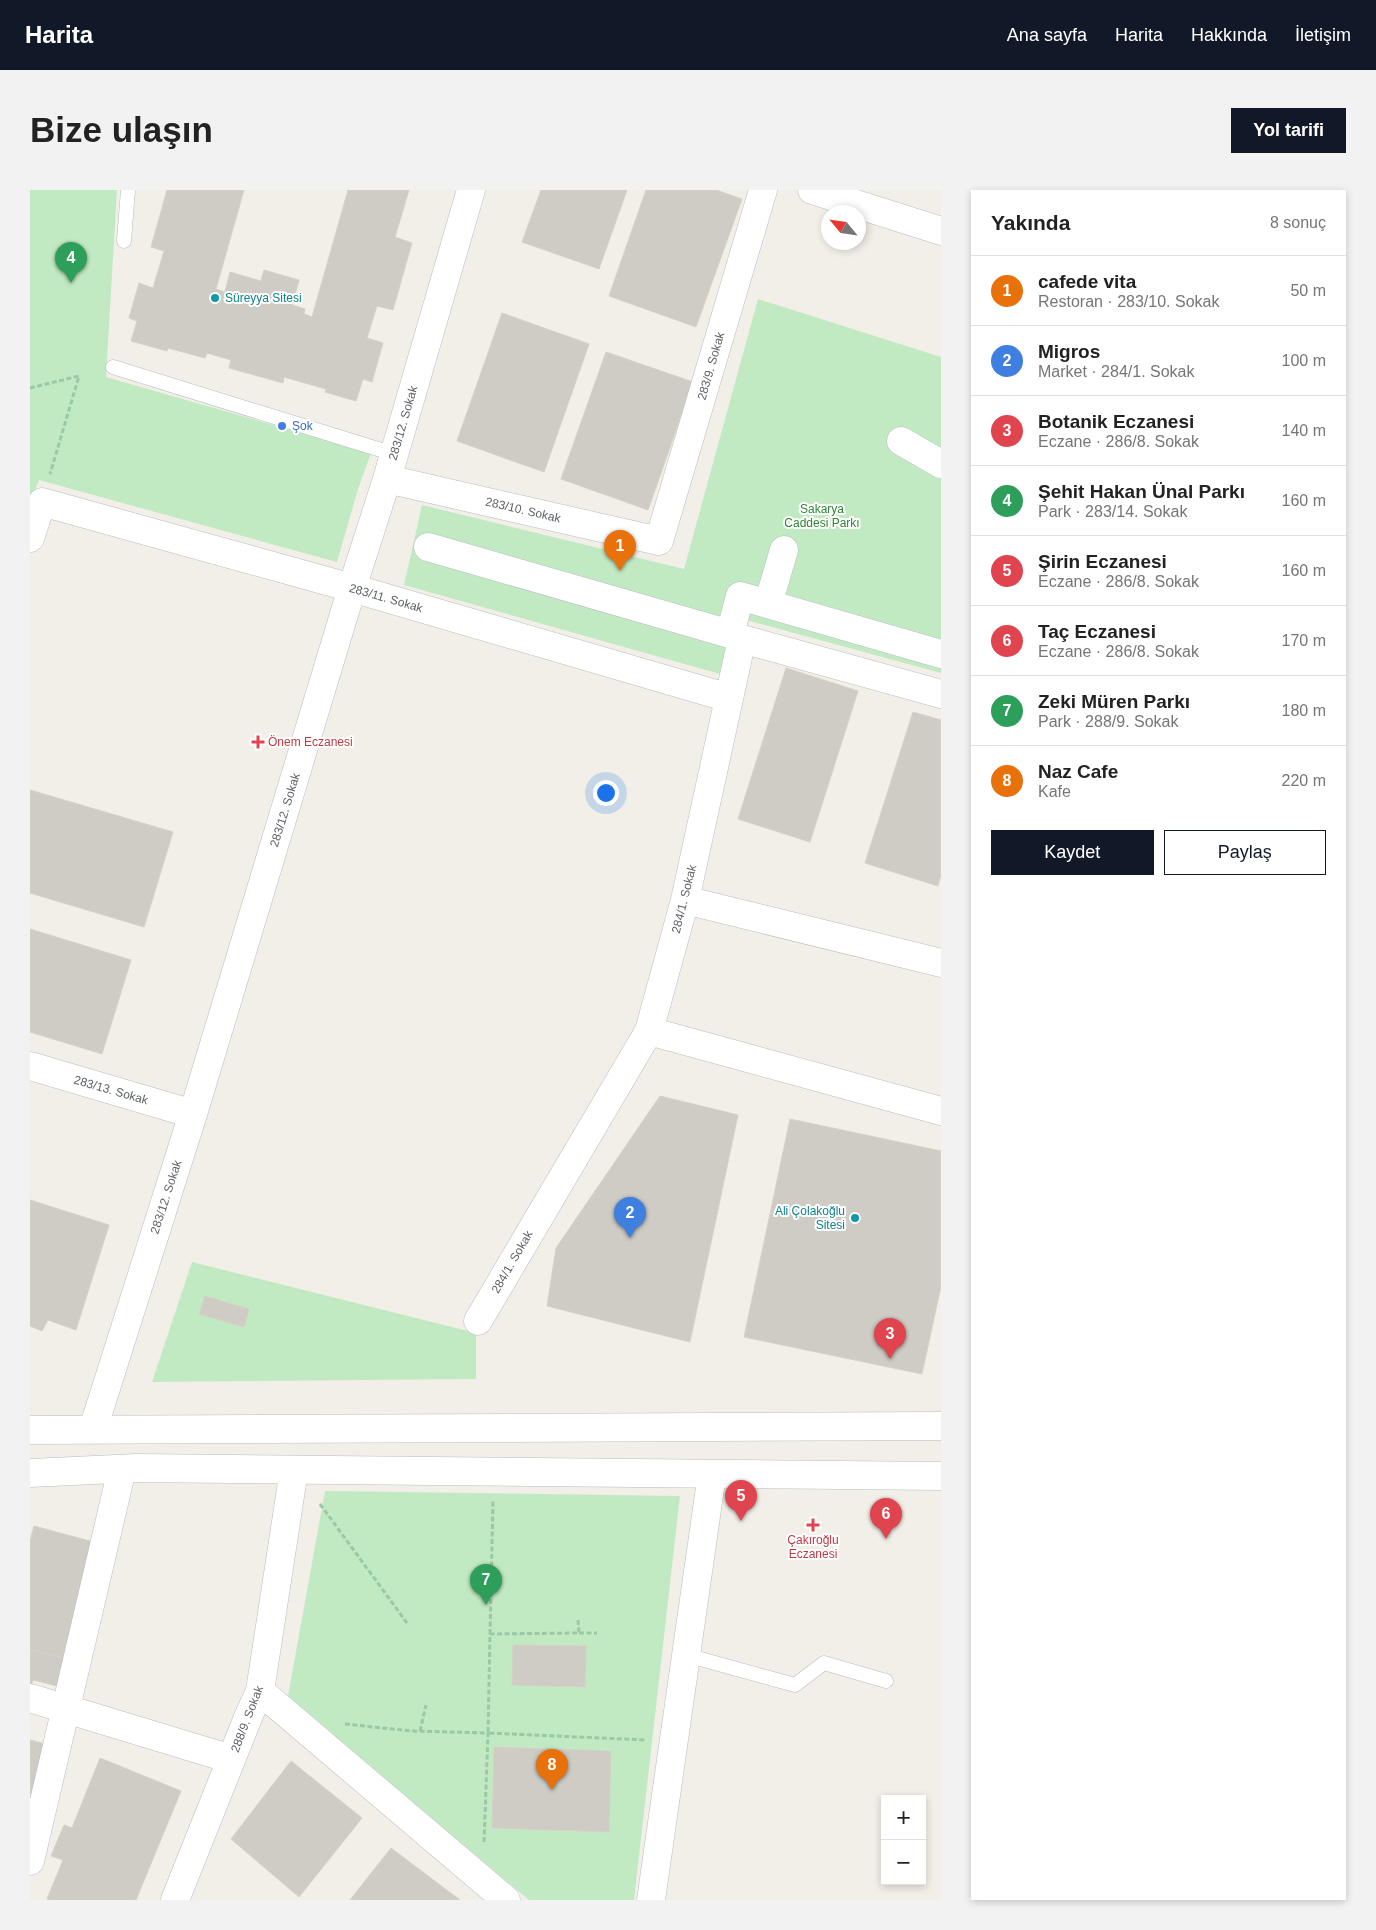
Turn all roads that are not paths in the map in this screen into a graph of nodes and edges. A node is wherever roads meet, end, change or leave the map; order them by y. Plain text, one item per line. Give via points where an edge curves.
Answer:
1 (128, 190) edge
2 (471, 190) edge
3 (763, 190) edge
4 (812, 190) edge
5 (941, 231) edge
6 (124, 241) dead end
7 (113, 367) dead end
8 (901, 441) dead end
9 (394, 454) junction
10 (941, 464) edge
11 (387, 479) junction
12 (30, 538) edge
13 (659, 541) joint
14 (428, 547) dead end
15 (784, 550) dead end
16 (352, 588) junction
17 (768, 604) junction
18 (941, 654) edge
19 (941, 694) edge
20 (729, 698) junction
21 (685, 900) junction
22 (941, 962) edge
23 (649, 1031) junction
24 (30, 1066) edge
25 (941, 1111) edge
26 (193, 1114) junction
27 (478, 1321) dead end
28 (940, 1422) edge
29 (92, 1429) junction
30 (30, 1430) edge
31 (122, 1469) junction
32 (294, 1470) junction
33 (30, 1473) edge
34 (712, 1474) junction
35 (941, 1476) edge
36 (686, 1655) junction
37 (886, 1681) dead end
38 (260, 1691) junction
39 (30, 1698) edge
40 (66, 1709) junction
41 (231, 1760) junction
42 (30, 1861) edge
43 (175, 1900) edge
44 (506, 1900) edge
45 (651, 1900) edge

1 - 6 lane
2 - 9 street, 283/12. Sokak
3 - 13 street, 283/9. Sokak
4 - 5 street
7 - 9 lane
8 - 10 street
9 - 11 street, 283/12. Sokak
11 - 13 street, 283/10. Sokak
11 - 16 street, 283/12. Sokak
12 - 16 street, 283/11. Sokak via 42,502
14 - 17 street via 730,634 740,596
15 - 17 street
16 - 20 street, 283/11. Sokak
16 - 26 street, 283/12. Sokak
17 - 18 street
19 - 20 street, 284/1. Sokak via 742,638
20 - 21 street, 284/1. Sokak
21 - 22 street
21 - 23 street, 284/1. Sokak
23 - 25 street
23 - 27 street, 284/1. Sokak
24 - 26 street, 283/13. Sokak
26 - 29 street, 283/12. Sokak
28 - 29 street
29 - 30 street
31 - 32 street
31 - 33 street
31 - 40 street
32 - 34 street
32 - 38 street, 288/9. Sokak
34 - 35 street
34 - 36 street
36 - 37 lane via 795,1685 824,1663
36 - 45 street
38 - 41 street, 288/9. Sokak
38 - 44 street
39 - 40 street
40 - 41 street
40 - 42 street
41 - 43 street, 288/9. Sokak

